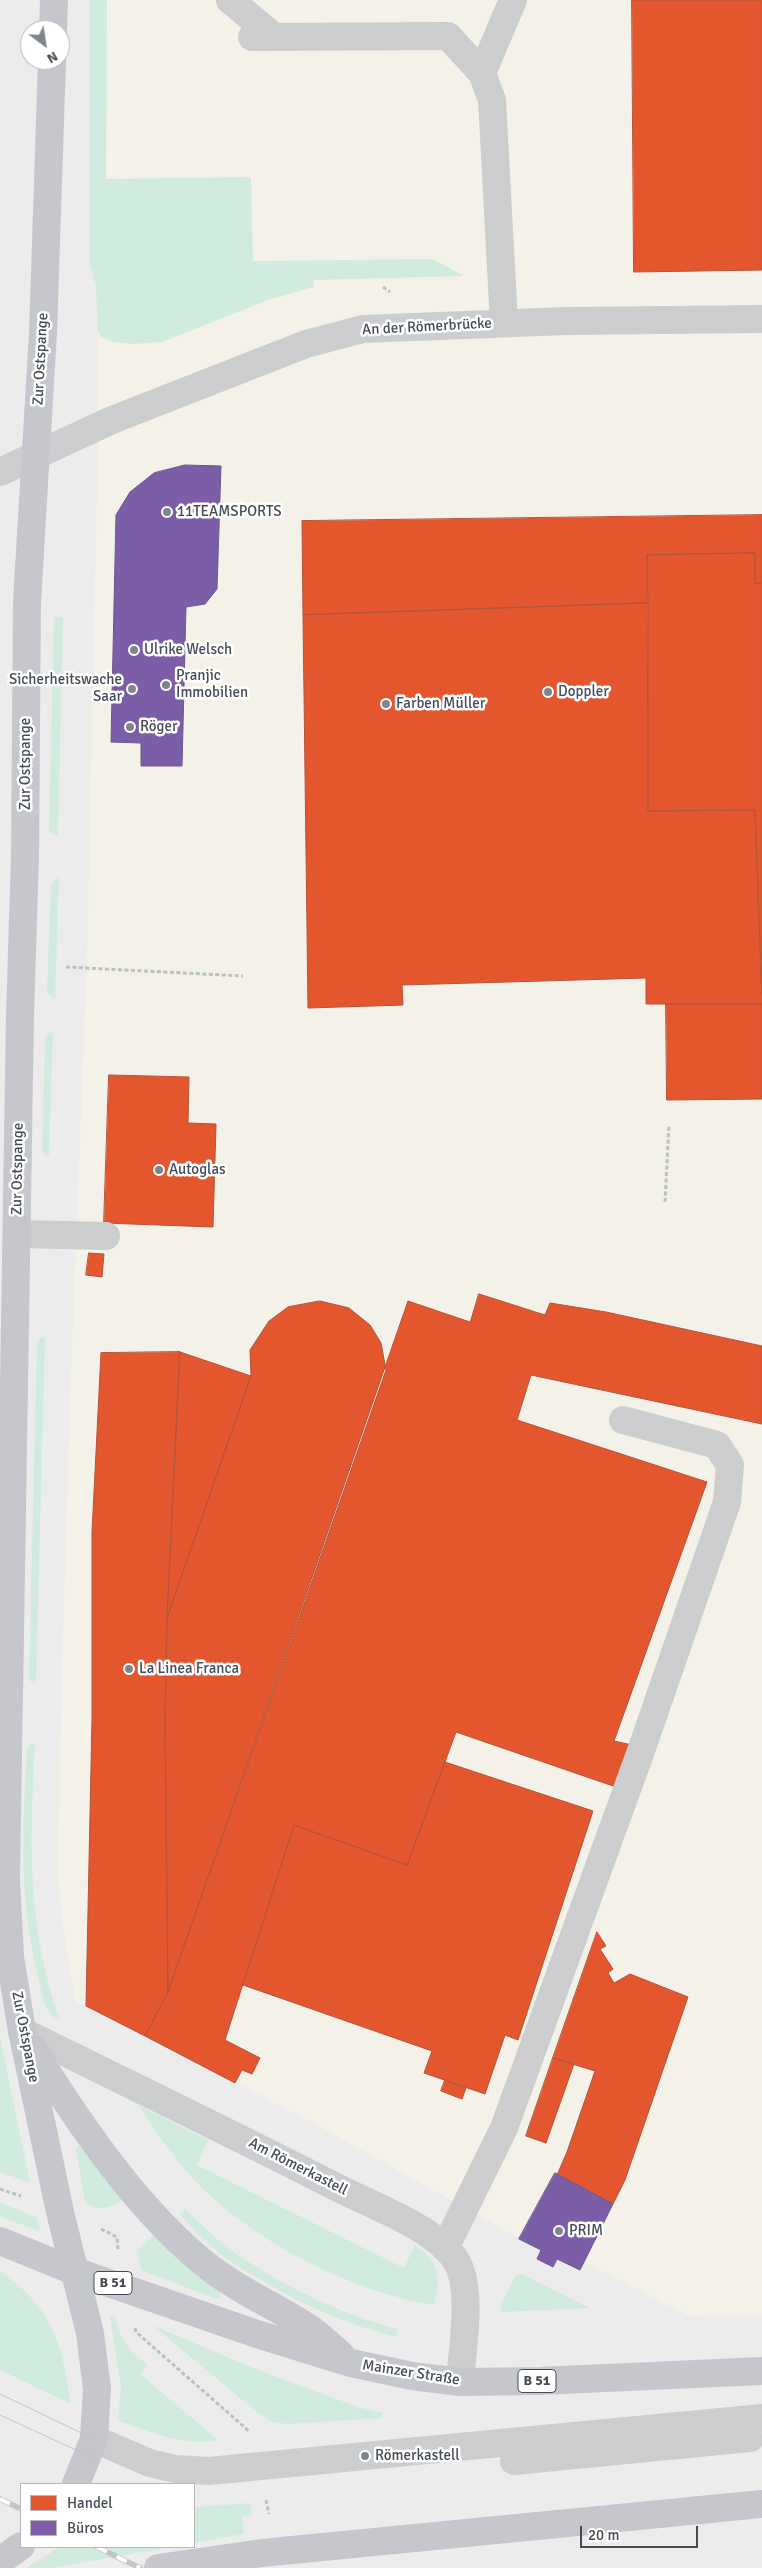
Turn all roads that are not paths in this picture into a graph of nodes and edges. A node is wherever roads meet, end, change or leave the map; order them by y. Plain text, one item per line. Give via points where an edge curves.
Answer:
1 (54, 0) edge
2 (230, 0) edge
3 (513, 0) edge
4 (53, 20) edge
5 (52, 70) edge
6 (482, 73) junction
7 (762, 319) edge
8 (504, 323) junction
9 (36, 454) junction
10 (0, 472) edge
11 (17, 1234) junction
12 (106, 1236) dead end
13 (623, 1420) dead end
14 (22, 2032) junction
15 (0, 2241) edge
16 (445, 2248) junction
17 (74, 2271) junction
18 (350, 2363) junction
19 (762, 2371) edge
20 (460, 2382) junction
21 (762, 2418) edge
22 (762, 2437) edge
23 (92, 2448) junction
24 (76, 2483) edge
25 (161, 2483) edge
26 (195, 2488) edge
27 (762, 2504) edge
28 (20, 2547) edge
29 (0, 2561) edge
30 (158, 2568) edge

1 - 4 main road
2 - 6 street via 263,37 448,36
3 - 6 street
5 - 9 main road, Zur Ostspange
6 - 8 street via 492,100
7 - 8 street, An der Römerbrücke
8 - 9 street, An der Römerbrücke via 363,329 306,344 112,420
9 - 10 street, An der Römerbrücke
9 - 11 main road, Zur Ostspange via 27,602
11 - 12 street
11 - 14 main road, Zur Ostspange via 6,1880 10,1956
13 - 16 street via 717,1444 730,1465 727,1502 641,1751 504,2128
14 - 16 street, Am Römerkastell via 318,2177 423,2231
14 - 17 main road, Zur Ostspange
14 - 18 main road via 68,2106 148,2209 213,2270 310,2328
15 - 17 main road, Mainzer Straße / B 51
16 - 20 street, Am Römerkastell via 456,2260 465,2285
17 - 18 main road, Mainzer Straße / B 51
17 - 23 main road via 90,2333 98,2389
18 - 20 main road, Mainzer Straße / B 51
19 - 20 main road, Mainzer Straße / B 51
21 - 23 street via 209,2471 175,2469
22 - 26 street via 264,2485
23 - 24 main road
23 - 25 street via 144,2479
27 - 30 main road via 262,2553
28 - 29 main road

